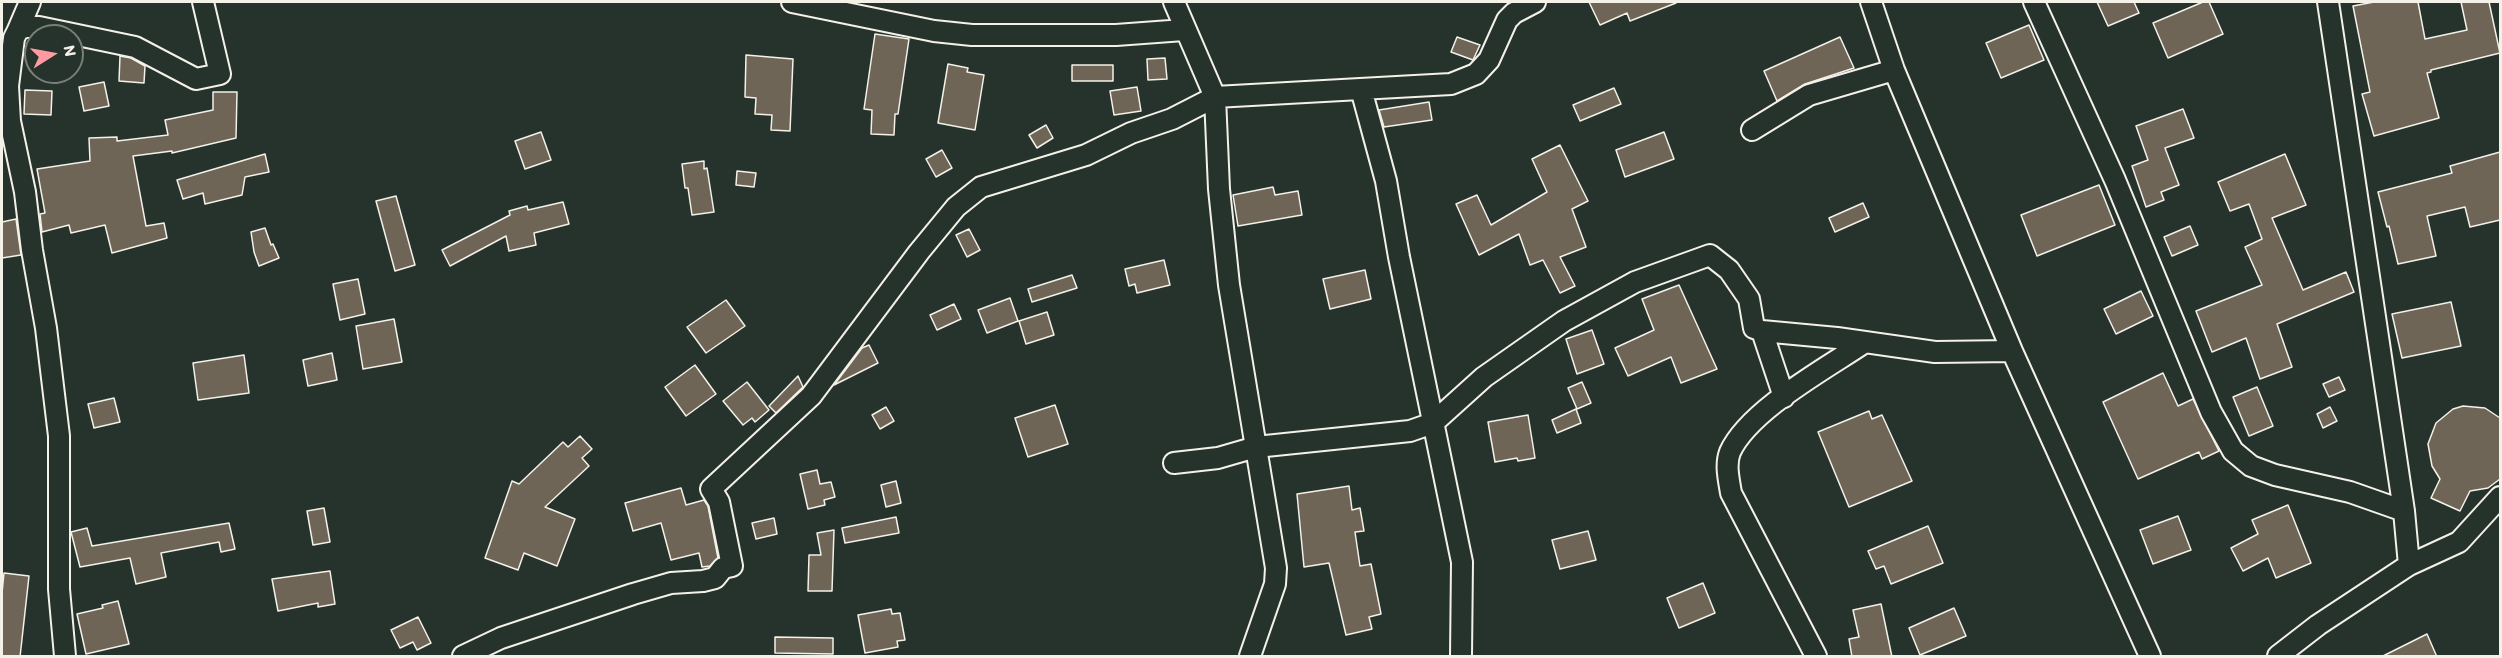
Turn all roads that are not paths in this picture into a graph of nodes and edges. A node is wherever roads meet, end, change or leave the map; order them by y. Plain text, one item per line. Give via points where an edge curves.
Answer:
1 (30, 2) edge
2 (203, 2) edge
3 (792, 2) edge
4 (1174, 2) edge
5 (1533, 2) edge
6 (1871, 2) edge
7 (2034, 2) edge
8 (2328, 2) edge
9 (18, 30) junction
10 (1184, 30) junction
11 (7, 52) edge
12 (1894, 70) junction
13 (1361, 89) junction
14 (1215, 98) junction
15 (1752, 130) dead end
16 (1762, 331) junction
17 (1865, 342) junction
18 (2012, 351) junction
19 (1784, 397) junction
20 (1433, 423) junction
21 (1256, 447) junction
22 (1174, 463) dead end
23 (2500, 497) edge
24 (2404, 511) junction
25 (2409, 565) junction
26 (65, 657) edge
27 (463, 657) edge
28 (1250, 657) edge
29 (1461, 657) edge
30 (1816, 657) edge
31 (2150, 657) edge
32 (2278, 657) edge

1 - 9 street
2 - 9 street via 220,74 196,79 135,47 39,27
3 - 10 street via 972,35 1116,35
4 - 10 street
5 - 13 street via 1508,20 1489,60 1476,74 1451,84
6 - 12 street
7 - 24 street via 2115,180 2211,412 2233,451 2251,466 2274,475 2349,492
8 - 24 street
9 - 11 street
10 - 14 street
11 - 26 street via 10,121 46,328 58,436 59,589
12 - 15 street via 1809,94
12 - 18 street
13 - 14 street
13 - 20 street via 1386,182
14 - 21 street via 1229,285
14 - 27 street via 1086,154 981,187 956,207 811,396 711,489 719,502 732,566 723,568 715,578 671,583 633,594 501,638
16 - 17 street
16 - 19 street
16 - 20 street via 1754,328 1749,299 1729,270 1710,255 1635,282 1564,321 1484,377
17 - 18 street via 1935,352
17 - 19 street
18 - 31 street
19 - 30 street via 1746,429 1729,454 1728,472 1731,494
20 - 21 street via 1410,431
20 - 29 street via 1462,562
21 - 22 street via 1218,459
21 - 28 street via 1276,568 1275,585
23 - 25 street via 2459,542
24 - 25 street
25 - 32 street via 2318,625

